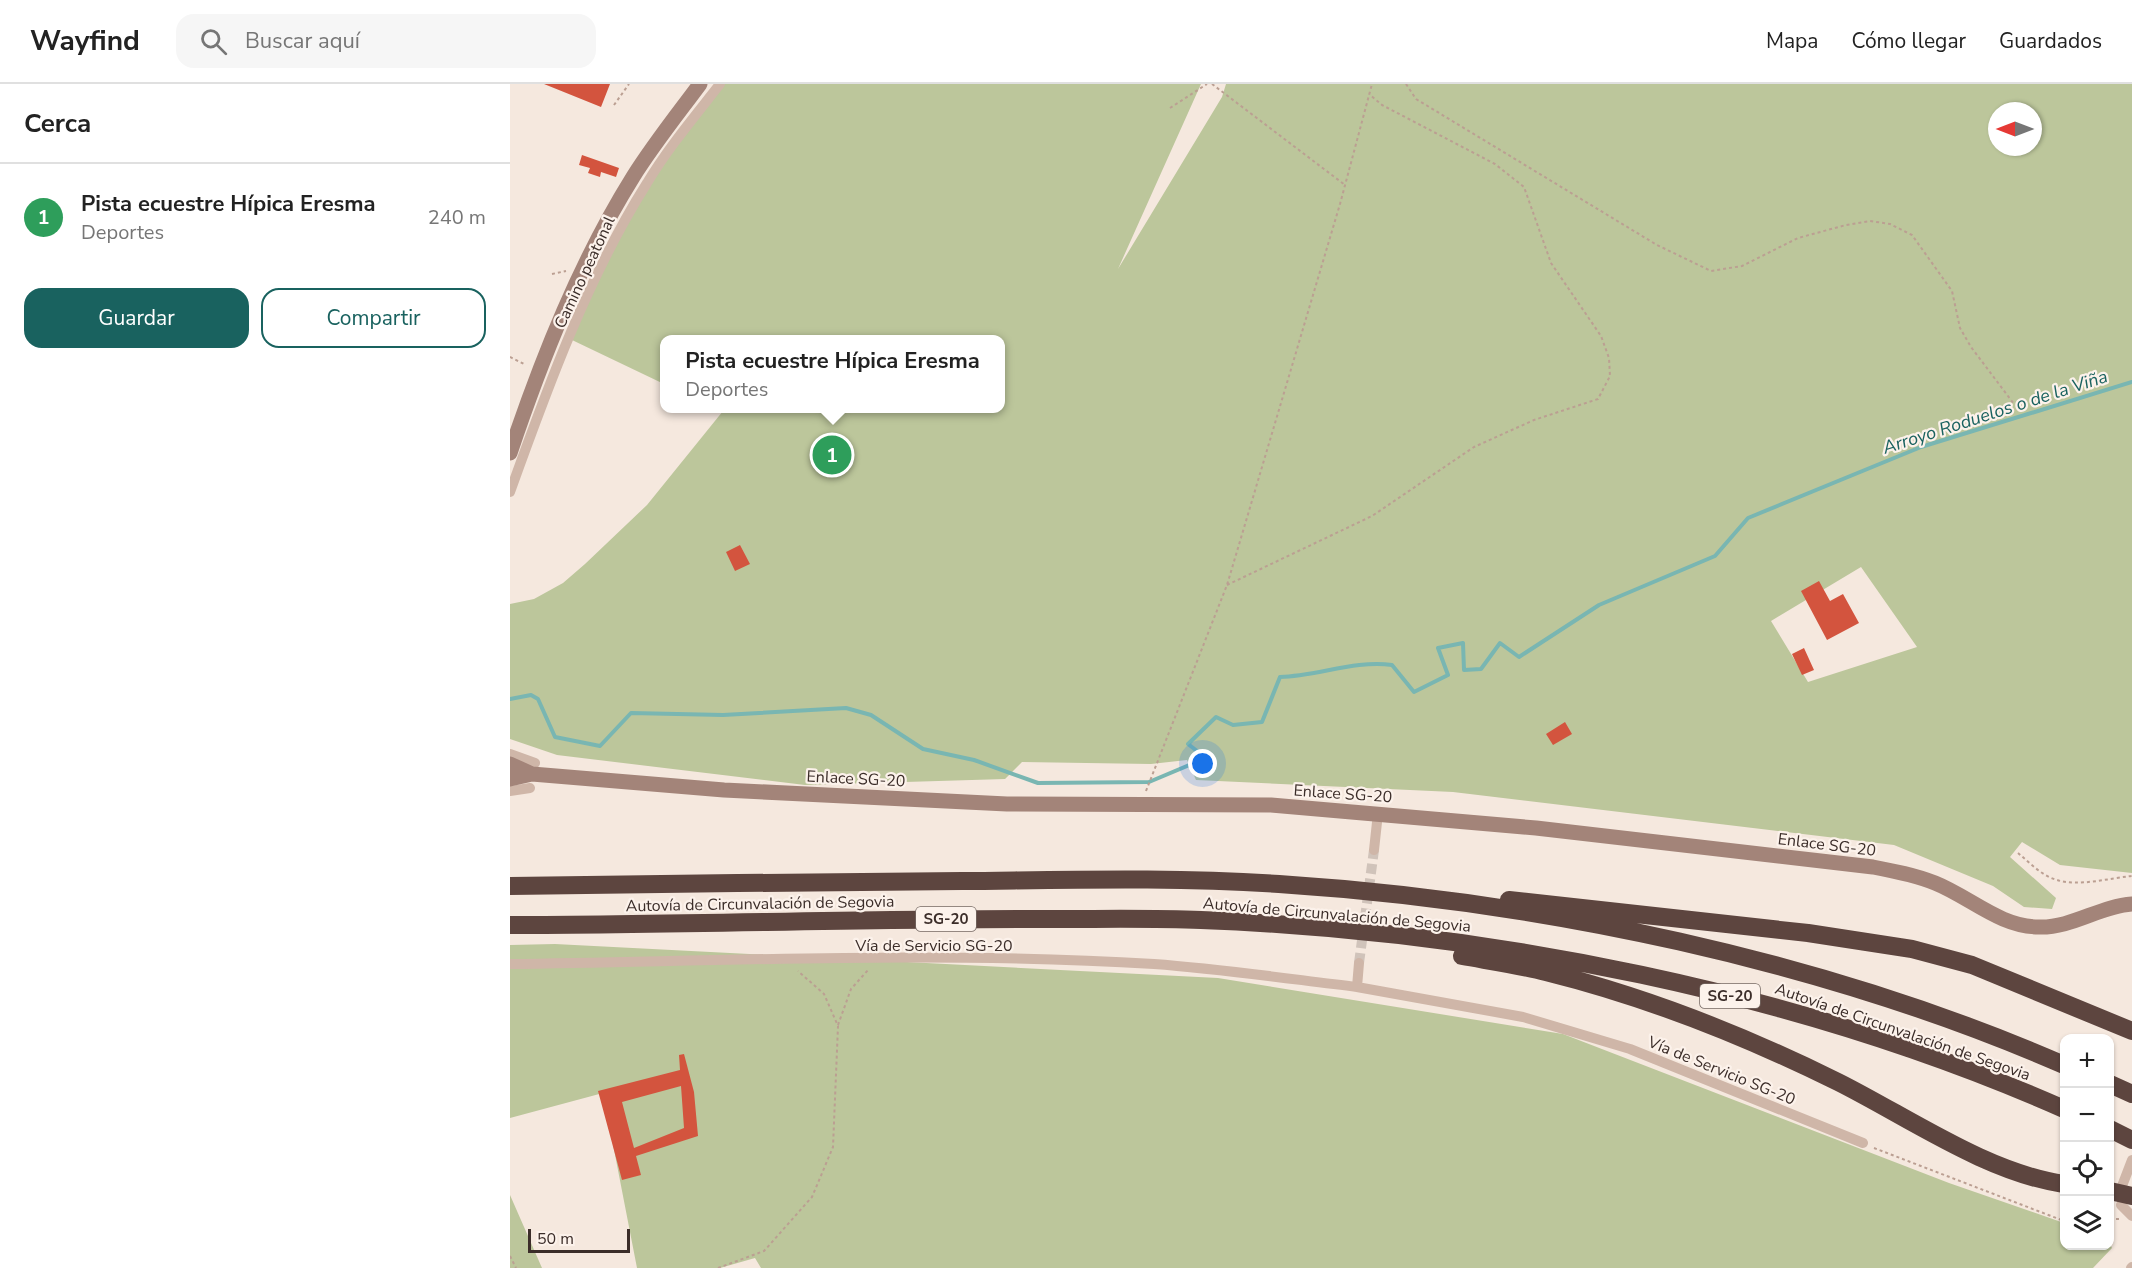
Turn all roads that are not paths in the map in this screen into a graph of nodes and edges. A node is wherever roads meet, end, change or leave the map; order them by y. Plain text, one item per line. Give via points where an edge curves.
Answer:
1 (699, 84) edge
2 (720, 84) edge
3 (510, 453) edge
4 (510, 492) edge
5 (510, 754) edge
6 (510, 764) edge
7 (532, 775) junction
8 (510, 779) edge
9 (510, 791) edge
10 (1378, 813) junction
11 (1374, 850) tunnel mouth
12 (510, 886) edge
13 (1405, 895) junction
14 (2132, 904) edge
15 (510, 925) edge
16 (1382, 934) junction
17 (1359, 963) tunnel mouth
18 (510, 964) edge
19 (1357, 987) junction
20 (2132, 1031) edge
21 (2060, 1064) edge
22 (2114, 1086) edge
23 (2132, 1094) edge
24 (2060, 1107) edge
25 (2114, 1131) edge
26 (2132, 1140) edge
27 (1863, 1143) road end
28 (2132, 1161) edge
29 (2060, 1183) edge
30 (2121, 1194) edge
31 (2132, 1216) edge

1 - 3 street via 621,198 584,268
2 - 4 street, Camino peatonal via 648,181 626,218 571,333
5 - 7 street
6 - 7 street, Enlace SG-20
7 - 8 street, Enlace SG-20
7 - 9 street
7 - 10 street, Enlace SG-20 via 1007,804 1271,805
10 - 11 street
10 - 14 street, Enlace SG-20 via 1873,867 1935,883 1997,916 2030,926 2055,926 2105,908
12 - 13 highway, Autovía de Circunvalación de Segovia / SG-20 via 1098,879 1278,884
13 - 20 highway via 1539,902 1912,949 1972,966
13 - 21 highway, Autovía de Circunvalación de Segovia / SG-20 via 1680,941 1906,1006
15 - 16 highway, Autovía de Circunvalación de Segovia / SG-20 via 1188,920
16 - 24 highway, Autovía de Circunvalación de Segovia / SG-20 via 1514,951 1762,1004 1893,1044 2013,1086
16 - 29 highway via 1445,953 1544,971 1689,1016 1838,1082 1972,1152 2020,1173
17 - 19 street
18 - 19 street, Vía de Servicio SG-20 via 878,960 1155,964
19 - 27 street, Vía de Servicio SG-20 via 1523,1017 1630,1049
22 - 23 highway
25 - 26 highway
28 - 30 street
30 - 31 street

